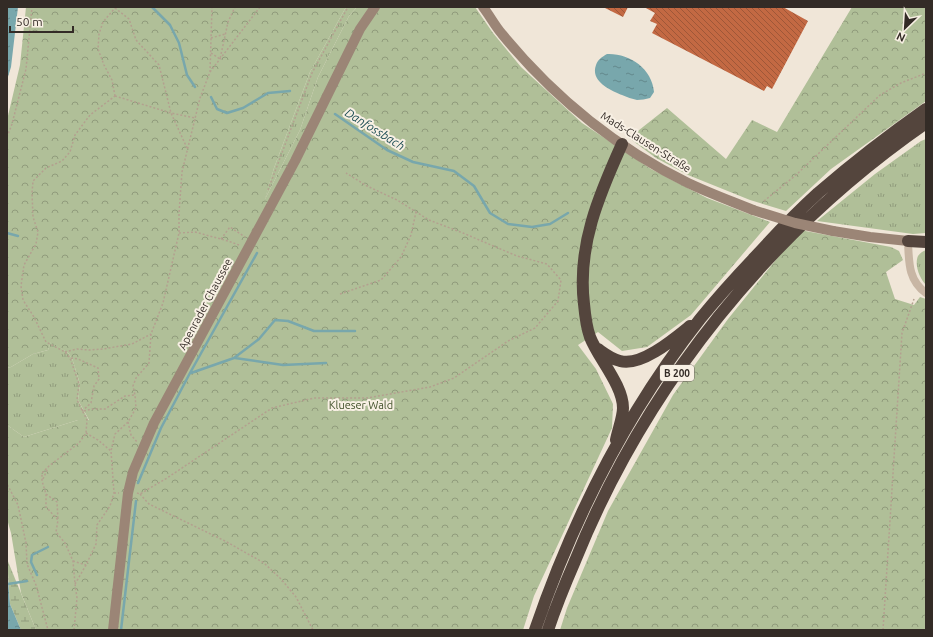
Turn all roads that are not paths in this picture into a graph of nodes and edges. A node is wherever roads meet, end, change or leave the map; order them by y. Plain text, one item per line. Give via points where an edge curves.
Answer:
1 (375, 7) edge
2 (483, 7) edge
3 (926, 109) edge
4 (923, 128) edge
5 (622, 144) junction
6 (908, 242) junction
7 (926, 242) edge
8 (926, 293) edge
9 (700, 318) junction
10 (595, 347) junction
11 (614, 451) junction
12 (113, 630) edge
13 (536, 630) edge
14 (548, 630) edge

1 - 12 street, Apenrader Chaussee via 360,29 295,161 154,423 133,472 128,493
2 - 5 street, Mads-Clausen-Straße via 502,34 548,84 576,110
3 - 9 highway, B 200 via 866,153 817,194 775,235
4 - 14 highway, B 200 via 873,162 824,204 749,280 711,325 645,422 624,458 586,533
5 - 6 street, Mads-Clausen-Straße, bridge via 688,183 753,210 832,231
5 - 10 highway via 595,209 583,264 582,294 586,322
6 - 7 highway
6 - 8 street via 914,281
9 - 10 highway via 645,358 621,362 608,357
9 - 11 highway, B 200 via 658,378
10 - 11 highway via 622,397 623,408
11 - 13 highway, B 200 via 575,528

